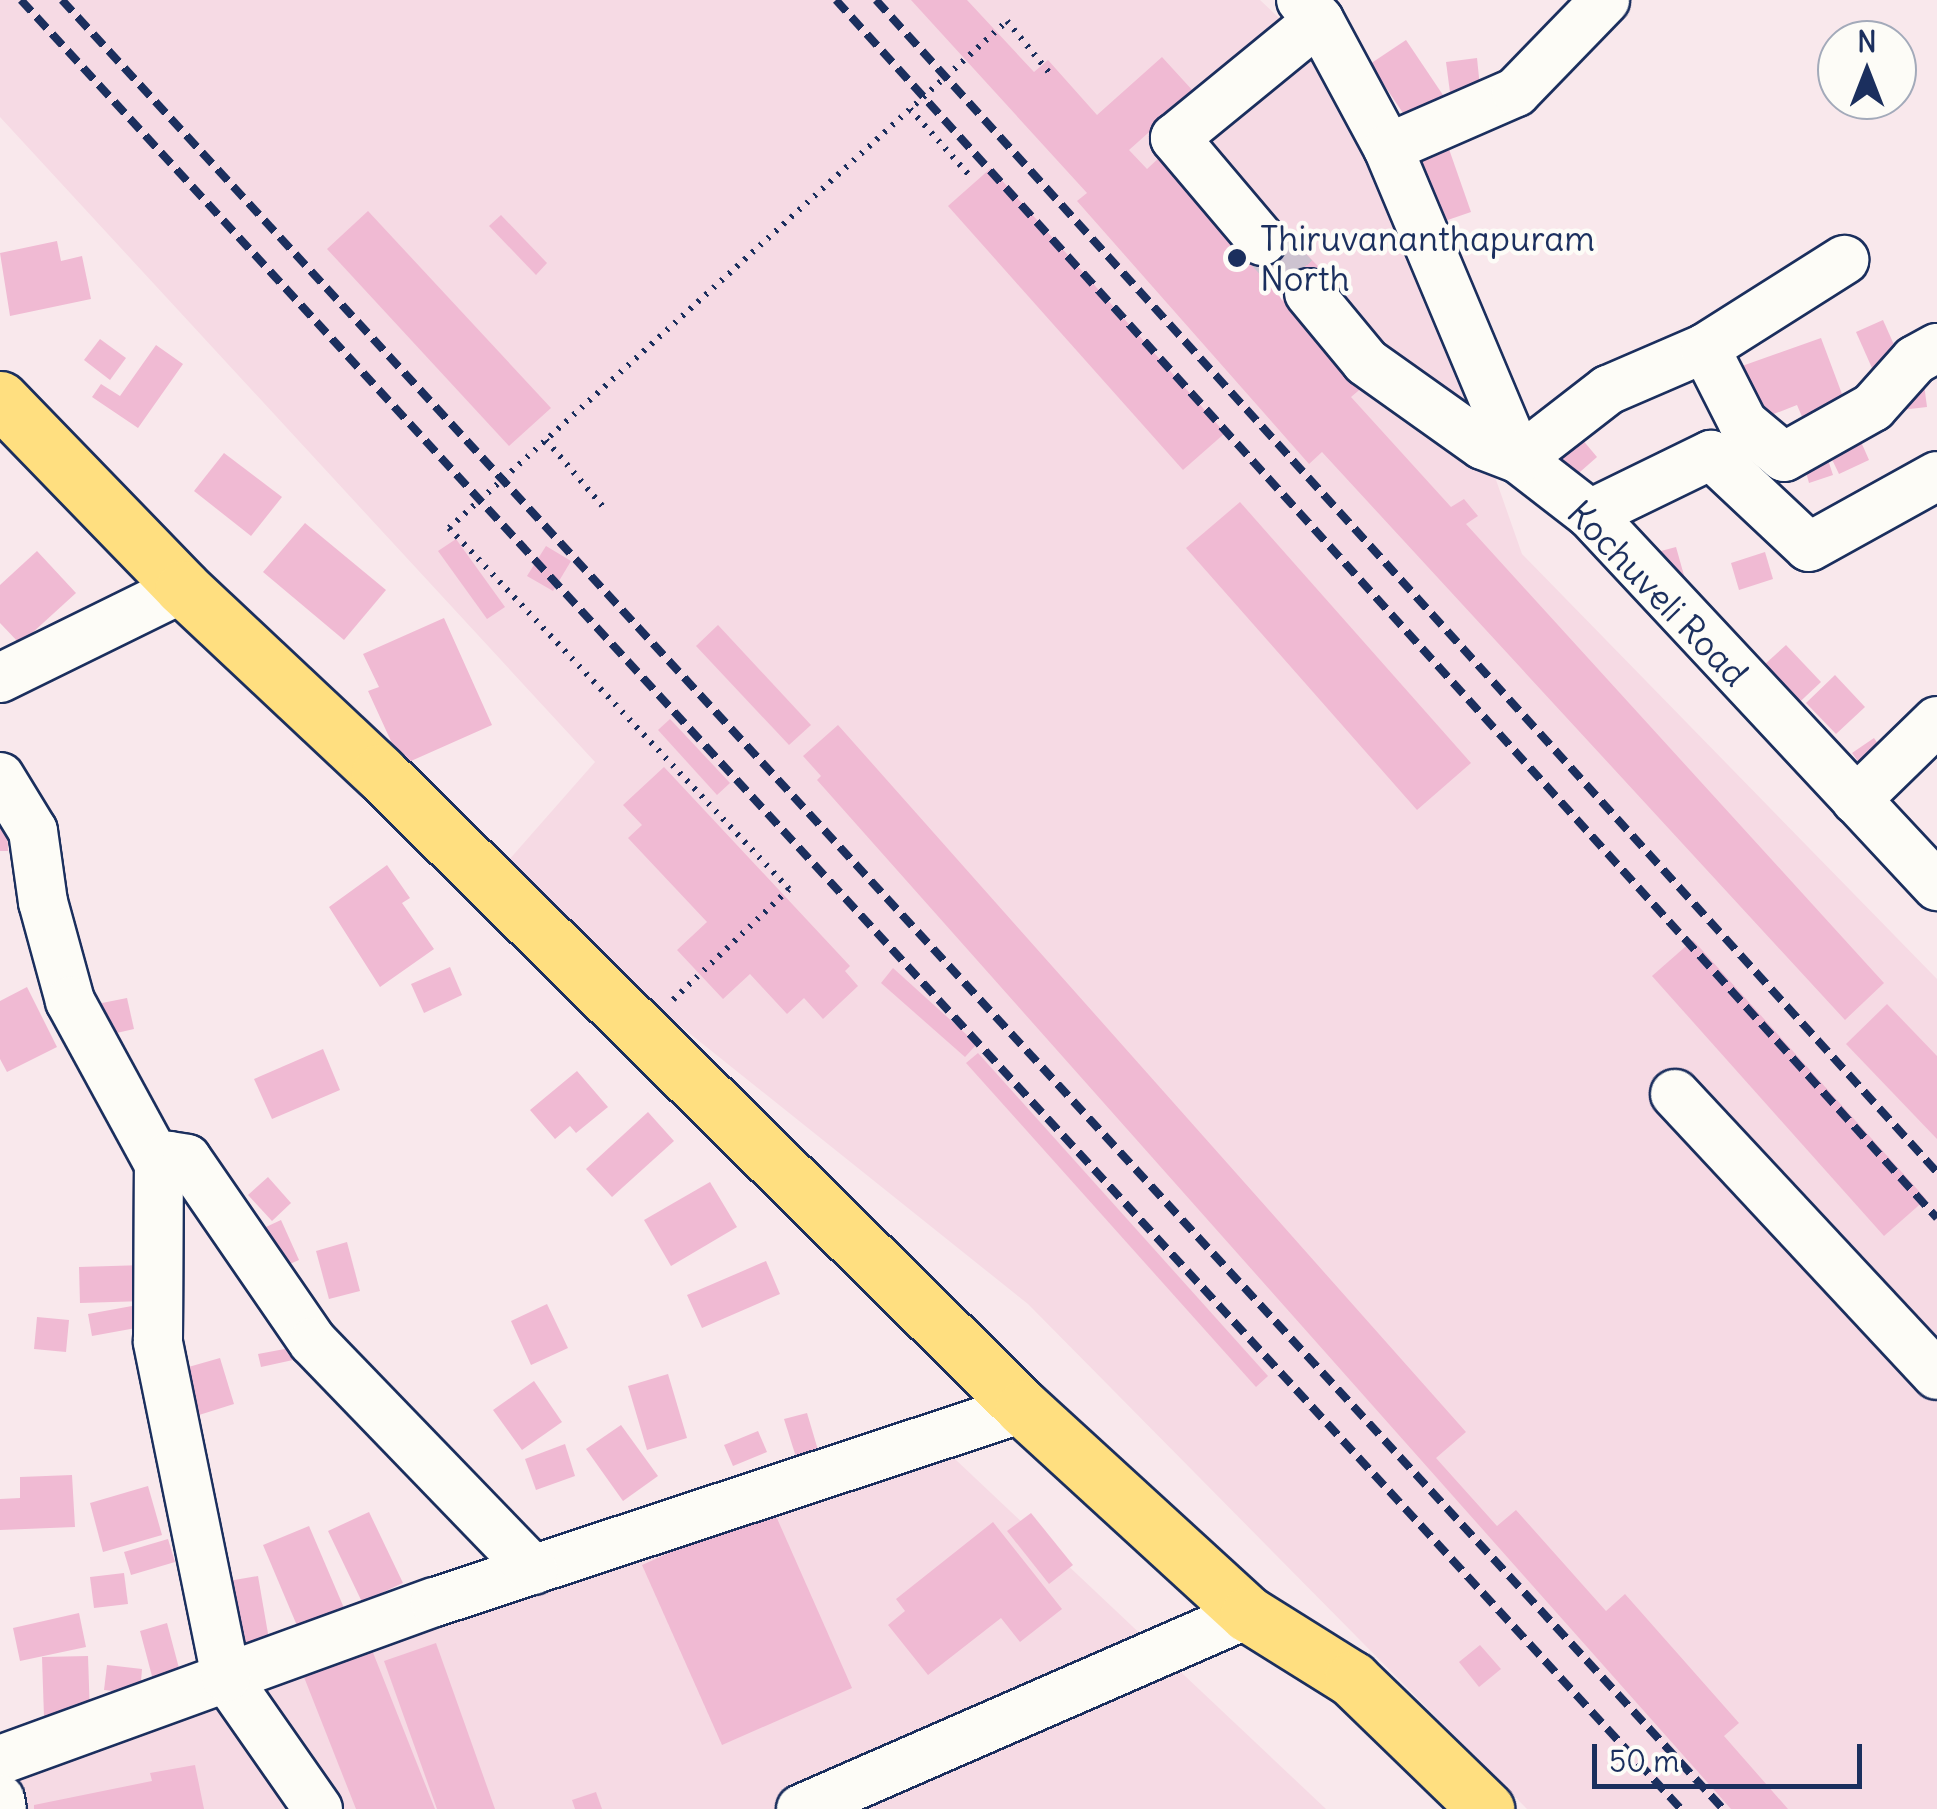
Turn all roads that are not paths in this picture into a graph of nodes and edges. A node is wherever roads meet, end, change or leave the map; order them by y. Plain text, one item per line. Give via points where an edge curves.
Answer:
1 (1606, 0) edge
2 (1310, 10) edge
3 (1388, 148) junction
4 (1262, 241) tunnel mouth
5 (1844, 260) dead end
6 (1308, 293) tunnel mouth
7 (1704, 348) junction
8 (1937, 348) edge
9 (0, 398) edge
10 (1519, 459) junction
11 (1937, 476) edge
12 (1590, 514) junction
13 (183, 588) junction
14 (0, 678) edge
15 (1937, 721) edge
16 (0, 777) edge
17 (1856, 800) junction
18 (1937, 886) edge
19 (1676, 1094) dead end
20 (159, 1164) junction
21 (1937, 1374) edge
22 (1023, 1408) junction
23 (532, 1570) junction
24 (1248, 1614) junction
25 (226, 1676) junction
26 (0, 1760) edge
27 (0, 1799) edge
28 (2, 1809) edge
29 (318, 1809) edge
30 (800, 1809) edge
31 (1486, 1809) edge

1 - 3 street via 1516,92
2 - 3 street, Kochuveli Road
2 - 4 street via 1174,138
3 - 10 street, Kochuveli Road
5 - 7 street
6 - 10 street via 1366,362 1483,446
7 - 8 street via 1743,423 1784,457 1873,406 1916,360
7 - 10 street via 1608,390
9 - 13 main road
10 - 12 street, Kochuveli Road
11 - 12 street via 1810,547 1711,455
12 - 17 street, Kochuveli Road
13 - 14 street
13 - 22 main road
15 - 17 street
16 - 20 street via 33,831 43,902 70,1000
17 - 18 street, Kochuveli Road
19 - 21 street
20 - 23 street via 169,1156 186,1159 314,1342
20 - 25 street via 158,1342
22 - 23 street
22 - 24 main road
23 - 25 street
24 - 30 street
24 - 31 main road via 1352,1679
25 - 26 street
25 - 29 street
27 - 28 street

